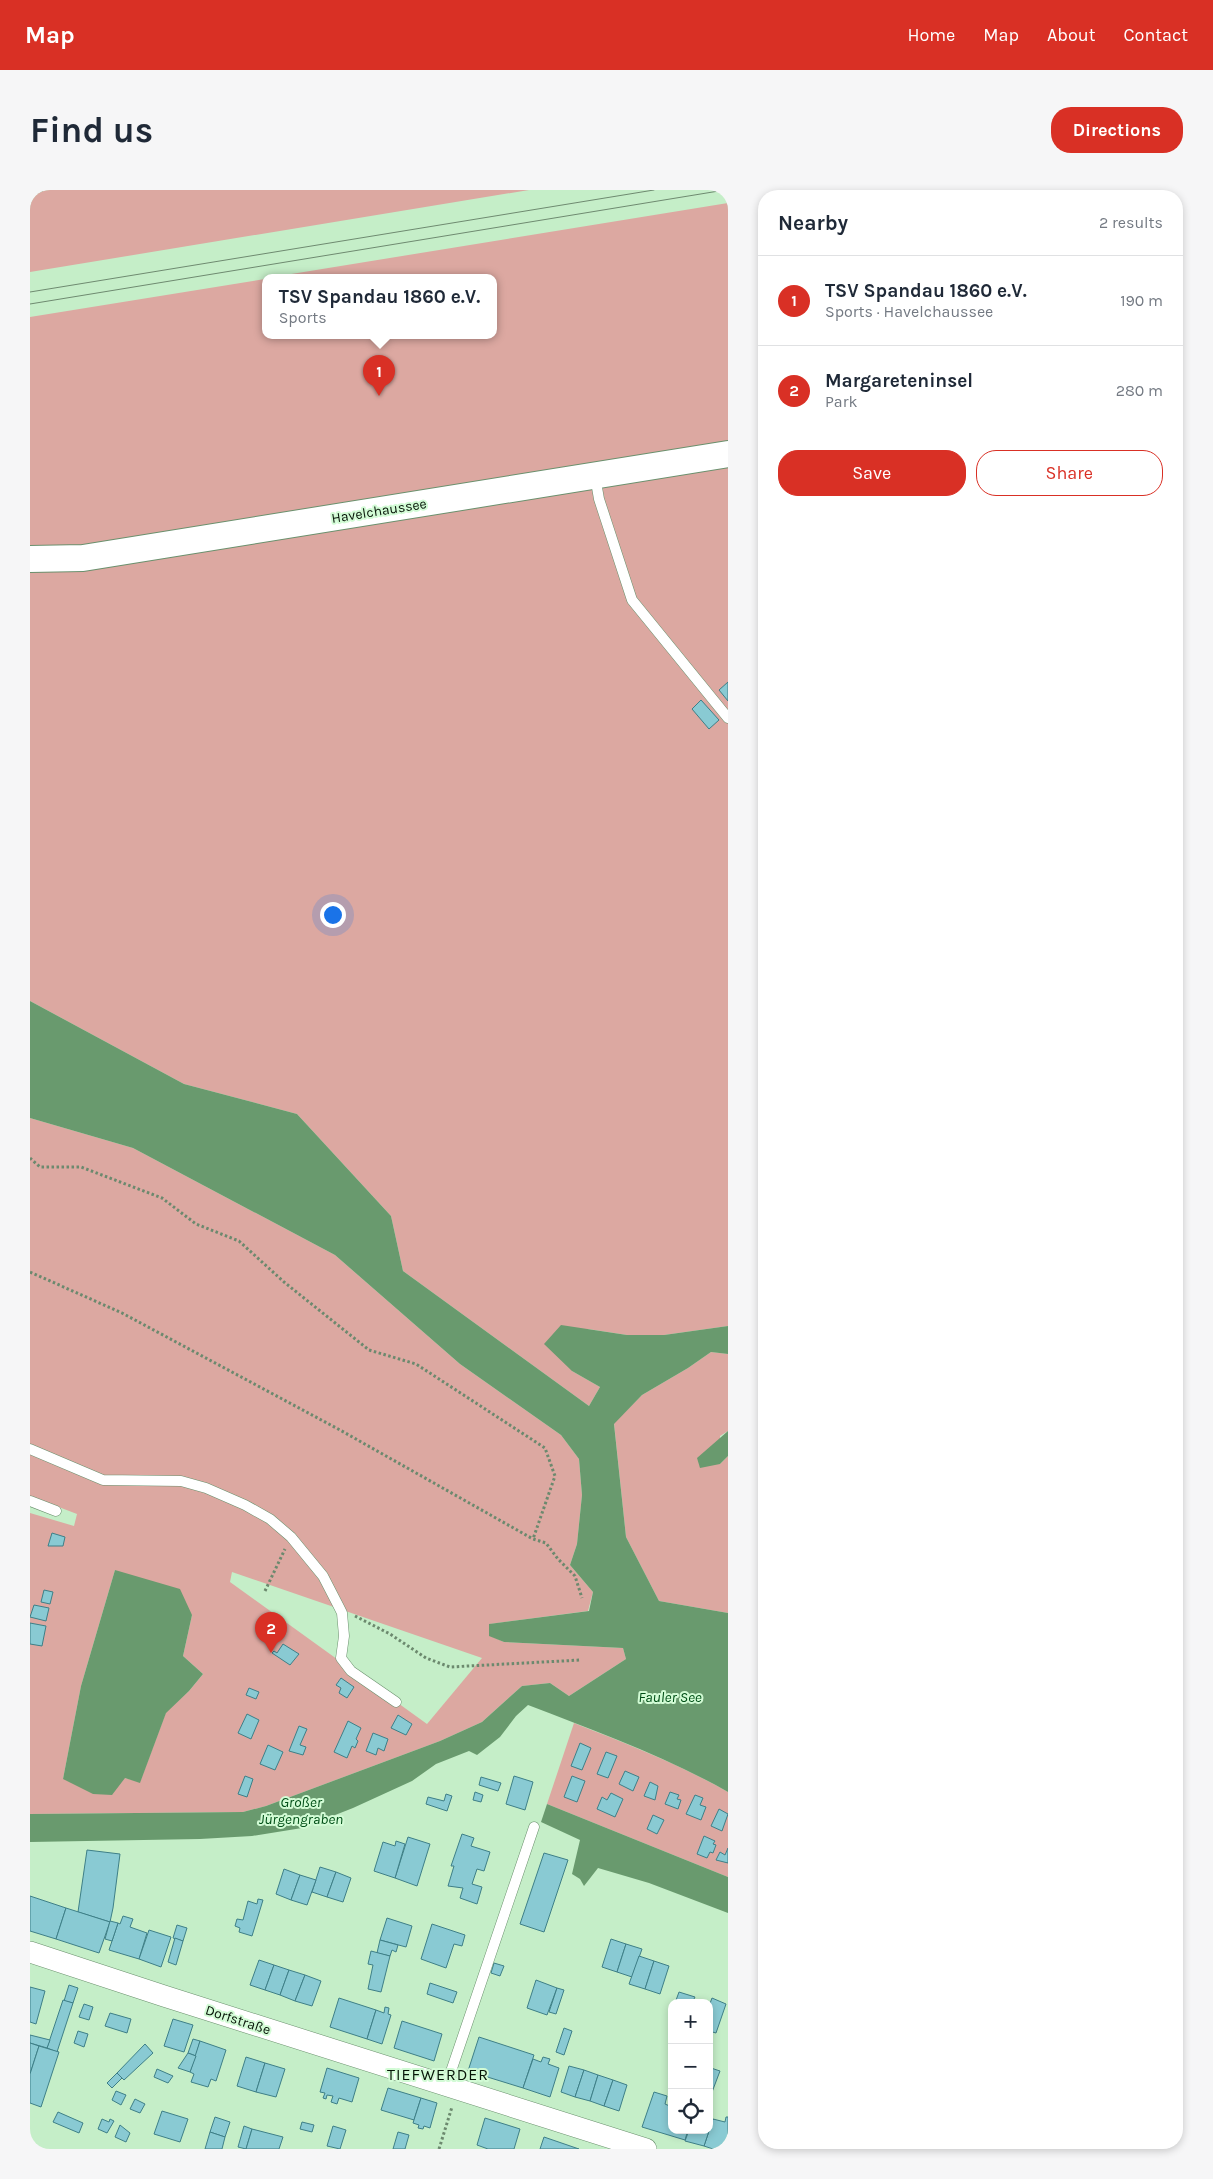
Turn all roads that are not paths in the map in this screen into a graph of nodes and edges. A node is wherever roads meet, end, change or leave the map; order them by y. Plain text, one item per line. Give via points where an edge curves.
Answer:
1 (728, 454) edge
2 (595, 476) junction
3 (30, 559) edge
4 (728, 718) edge
5 (30, 1449) edge
6 (30, 1501) edge
7 (56, 1511) dead end
8 (396, 1702) dead end
9 (534, 1827) dead end
10 (30, 1952) edge
11 (452, 2088) junction
12 (646, 2149) edge

1 - 2 street, Havelchaussee
2 - 3 street, Havelchaussee via 83,558
2 - 4 lane via 632,600
5 - 8 lane via 102,1480 181,1481 206,1488 270,1519 291,1537 323,1576 342,1613 342,1658 351,1671
6 - 7 lane
9 - 11 lane
10 - 11 street, Dorfstraße
11 - 12 street, Dorfstraße

